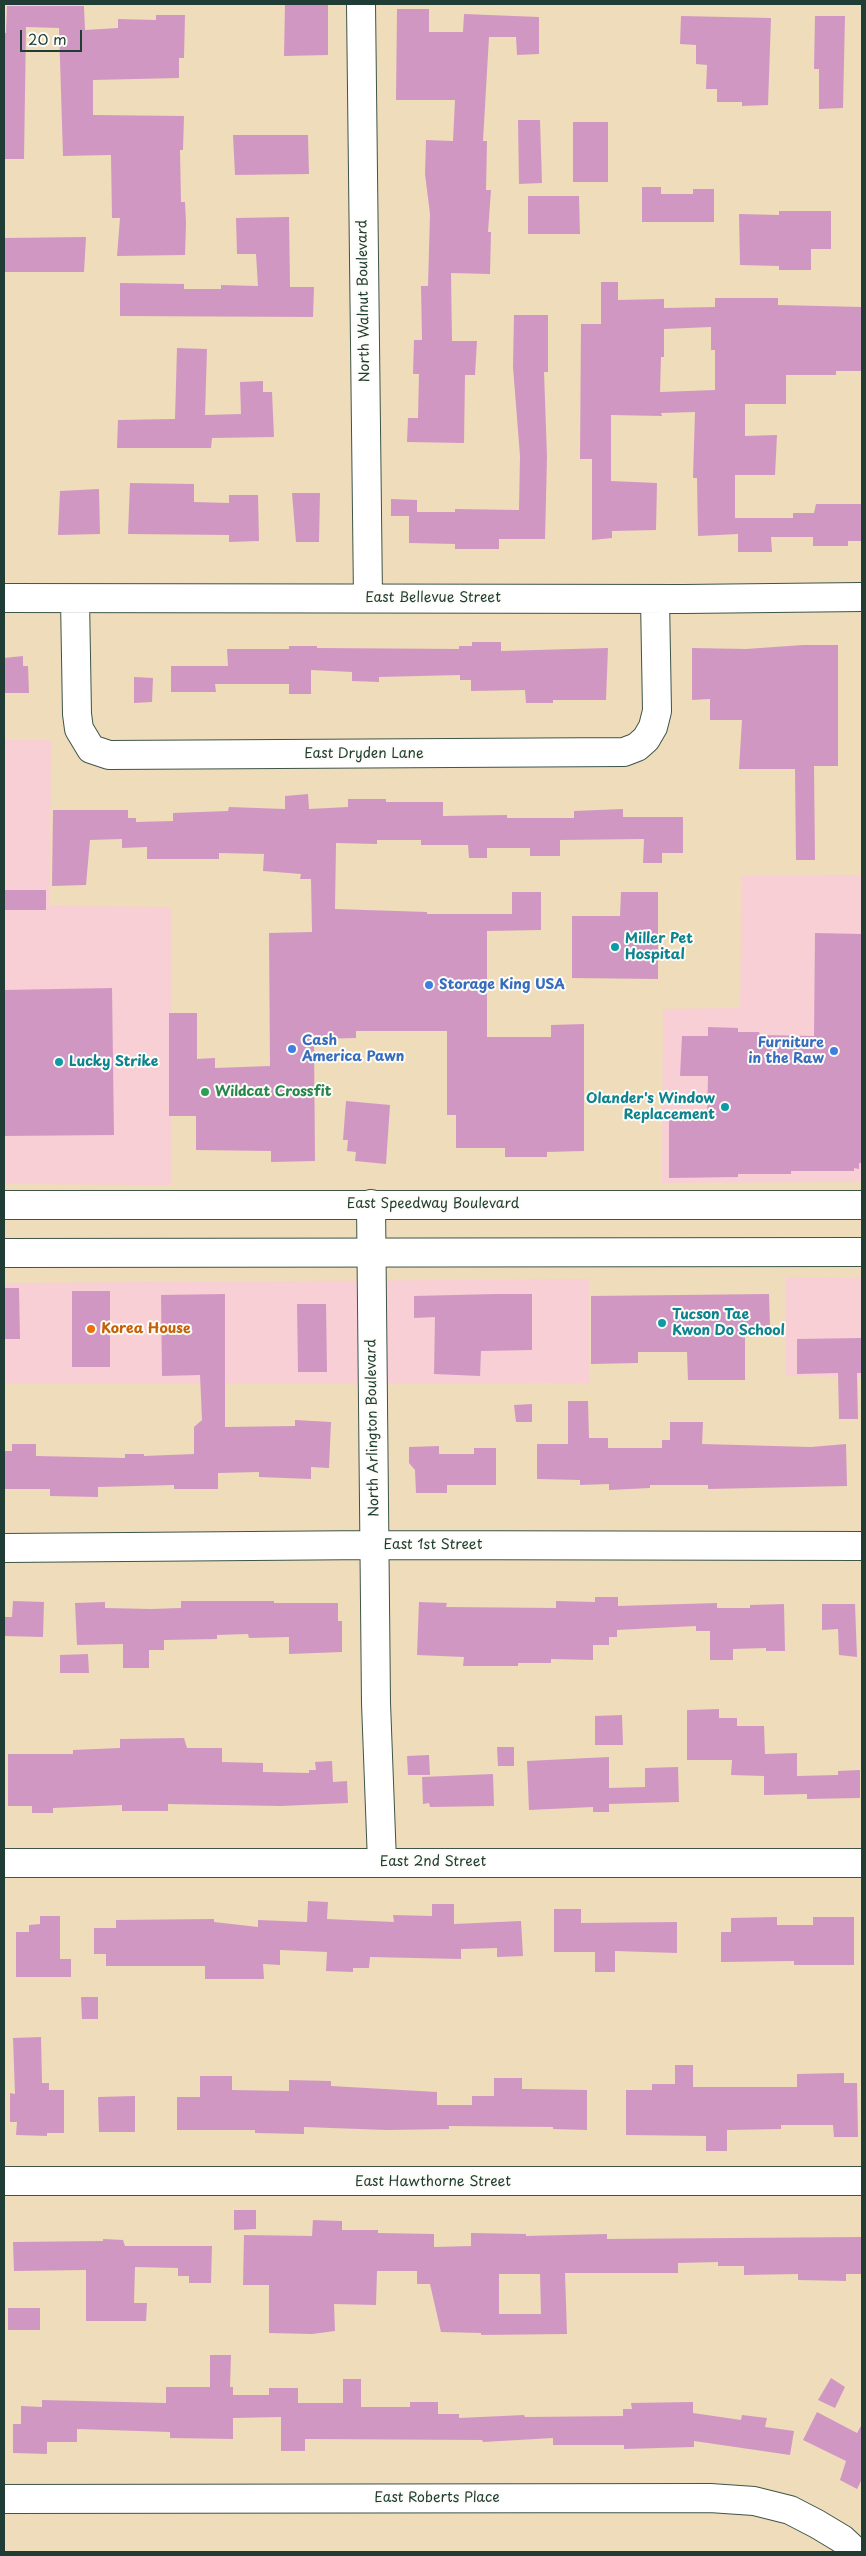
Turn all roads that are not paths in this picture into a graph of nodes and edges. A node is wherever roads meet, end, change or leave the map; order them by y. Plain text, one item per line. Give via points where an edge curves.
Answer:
1 (361, 4) edge
2 (862, 597) edge
3 (4, 598) edge
4 (368, 598) junction
5 (75, 599) junction
6 (655, 599) junction
7 (371, 1204) junction
8 (4, 1205) edge
9 (862, 1205) edge
10 (4, 1252) edge
11 (371, 1252) junction
12 (862, 1252) edge
13 (374, 1545) junction
14 (862, 1546) edge
15 (4, 1548) edge
16 (382, 1862) junction
17 (4, 1863) edge
18 (862, 1863) edge
19 (4, 2181) edge
20 (862, 2181) edge
21 (4, 2499) edge
22 (856, 2552) edge

1 - 4 street, North Walnut Boulevard
2 - 6 street, East Bellevue Street
3 - 5 street, East Bellevue Street
4 - 5 street, East Bellevue Street
4 - 6 street, East Bellevue Street
5 - 6 street, East Dryden Lane via 79,729 91,748 109,756 624,752 646,739 657,711
7 - 8 street, East Speedway Boulevard
7 - 9 street, East Speedway Boulevard
7 - 11 street, North Arlington Boulevard
10 - 11 street
11 - 12 street
11 - 13 street, North Arlington Boulevard
13 - 14 street, East 1st Street
13 - 15 street, East 1st Street
13 - 16 street, North Arlington Boulevard
16 - 17 street, East 2nd Street
16 - 18 street, East 2nd Street
19 - 20 street, East Hawthorne Street
21 - 22 street, East Roberts Place via 710,2498 754,2501 790,2510 842,2539

